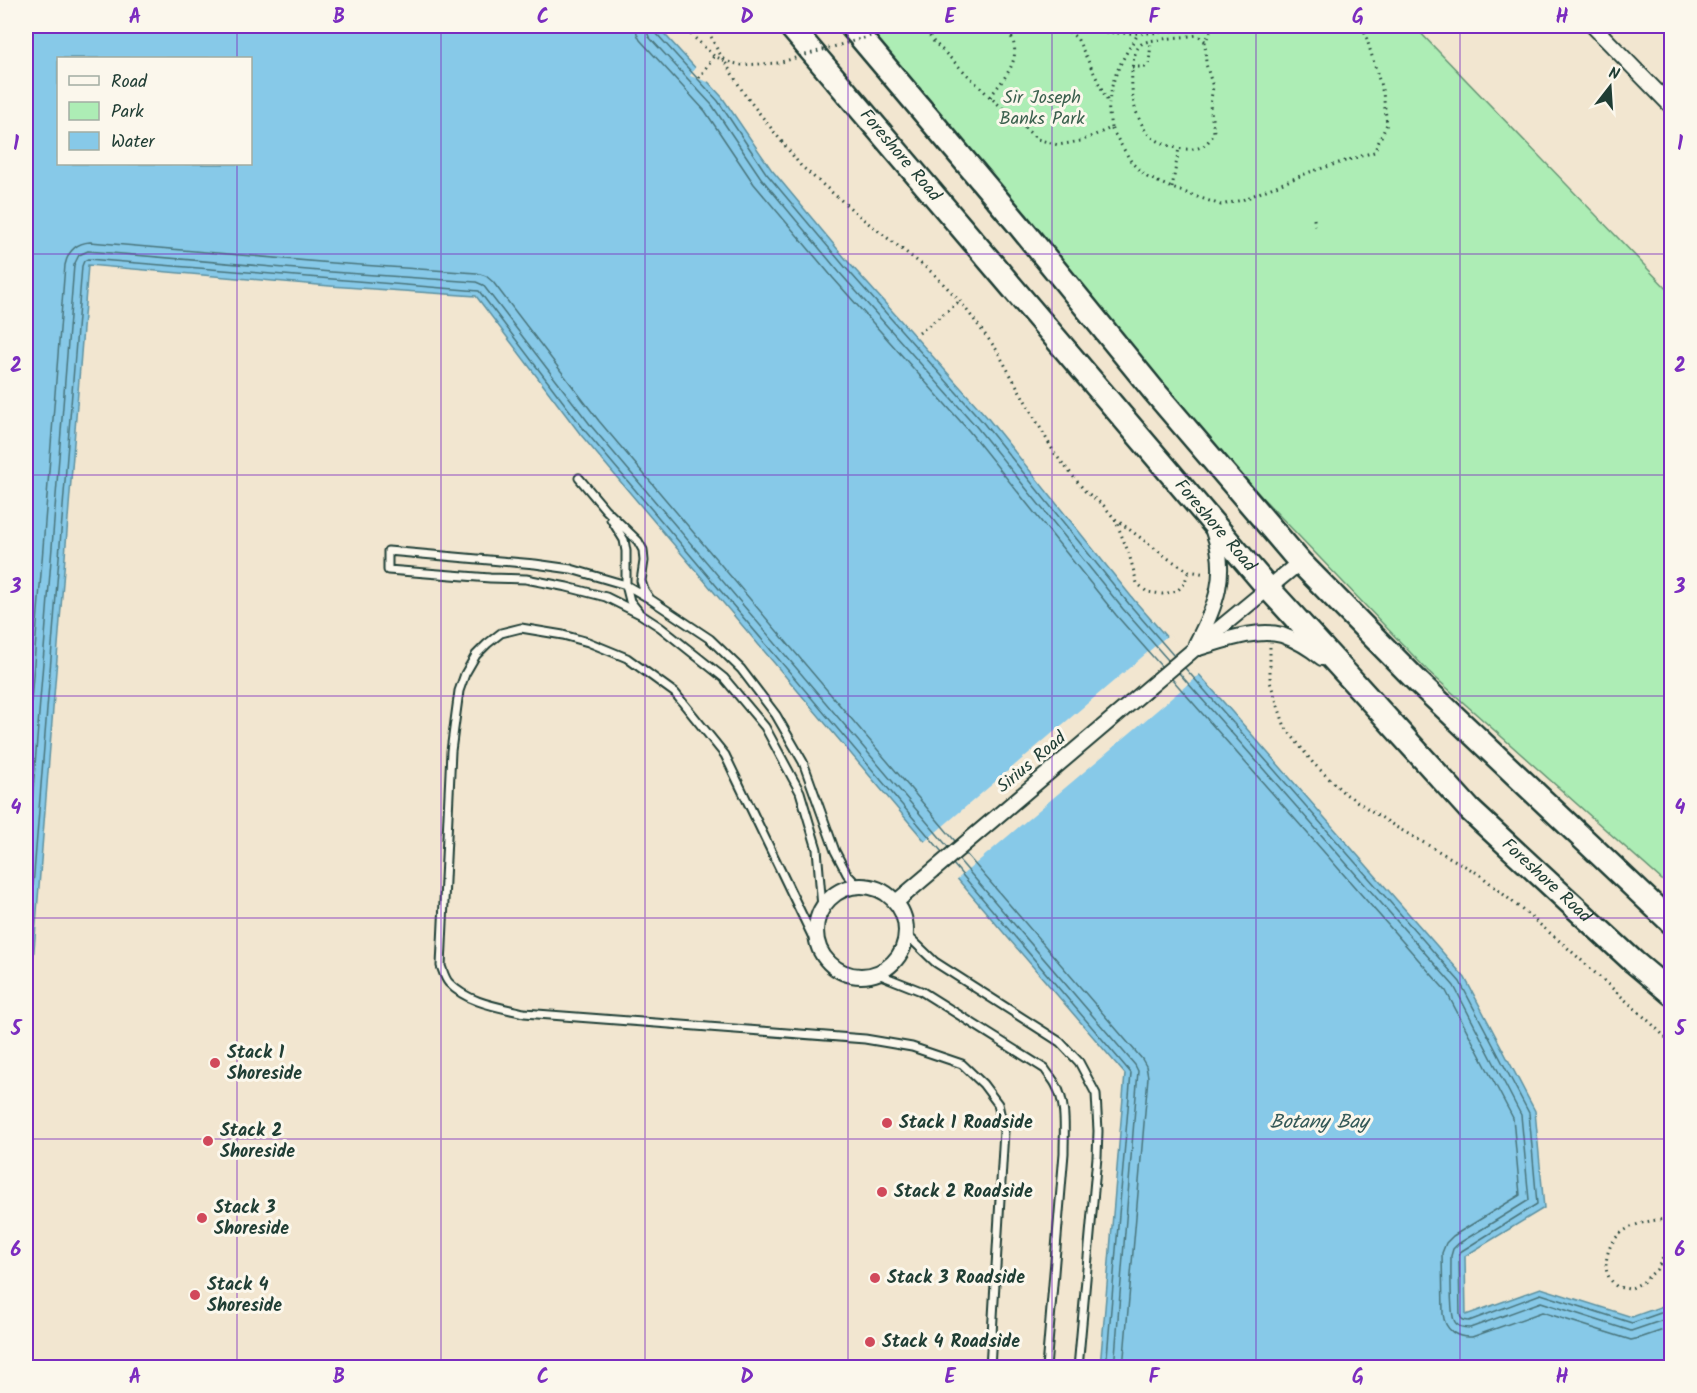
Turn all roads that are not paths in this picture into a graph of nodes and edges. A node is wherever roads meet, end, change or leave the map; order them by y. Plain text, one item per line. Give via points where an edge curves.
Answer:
1 (790, 26) edge
2 (851, 26) edge
3 (1593, 26) edge
4 (1671, 107) edge
5 (579, 478) dead end
6 (605, 509) junction
7 (1208, 517) junction
8 (1300, 562) junction
9 (626, 585) junction
10 (1268, 588) junction
11 (650, 599) junction
12 (640, 614) junction
13 (1192, 651) junction
14 (1352, 680) junction
15 (858, 886) junction
16 (896, 903) junction
17 (822, 907) junction
18 (1671, 923) edge
19 (907, 934) junction
20 (818, 948) junction
21 (878, 974) junction
22 (1671, 994) edge
23 (990, 1368) edge
24 (1046, 1368) edge
25 (1078, 1368) edge

1 - 7 main road, Foreshore Road
2 - 8 main road
3 - 4 street
5 - 6 lane
6 - 9 lane via 624,540
6 - 11 lane via 643,550 641,581
7 - 10 main road, Foreshore Road
7 - 13 street, Sirius Road via 1222,566 1217,597
8 - 10 street, Sirius Road
8 - 18 main road via 1418,682
9 - 11 lane
9 - 12 lane via 630,601
9 - 12 lane via 547,565 388,551 388,570 526,579 606,597
10 - 13 street, Sirius Road
10 - 14 main road, Foreshore Road
11 - 15 lane via 710,639 741,669 776,715 803,762 846,874
12 - 17 lane via 724,678 765,727 800,792 817,849
13 - 14 street, Sirius Road via 1238,637 1281,635 1319,655
13 - 16 street, Sirius Road
14 - 22 main road, Foreshore Road via 1470,810
15 - 16 street via 873,887
15 - 17 street via 832,896
16 - 19 street via 903,912
17 - 20 street via 815,934
19 - 21 street via 898,958
19 - 25 lane via 934,962 1060,1042 1079,1062 1096,1094 1098,1131
20 - 21 street via 836,970 850,976
20 - 23 lane via 725,755 675,693 627,658 588,642 544,632 522,628 501,633 476,656 459,692 452,751 441,966 448,982 464,995 524,1013 865,1039 912,1047 962,1064 998,1104 1004,1131
21 - 24 lane via 921,991 1045,1069 1056,1084 1063,1115 1064,1153

